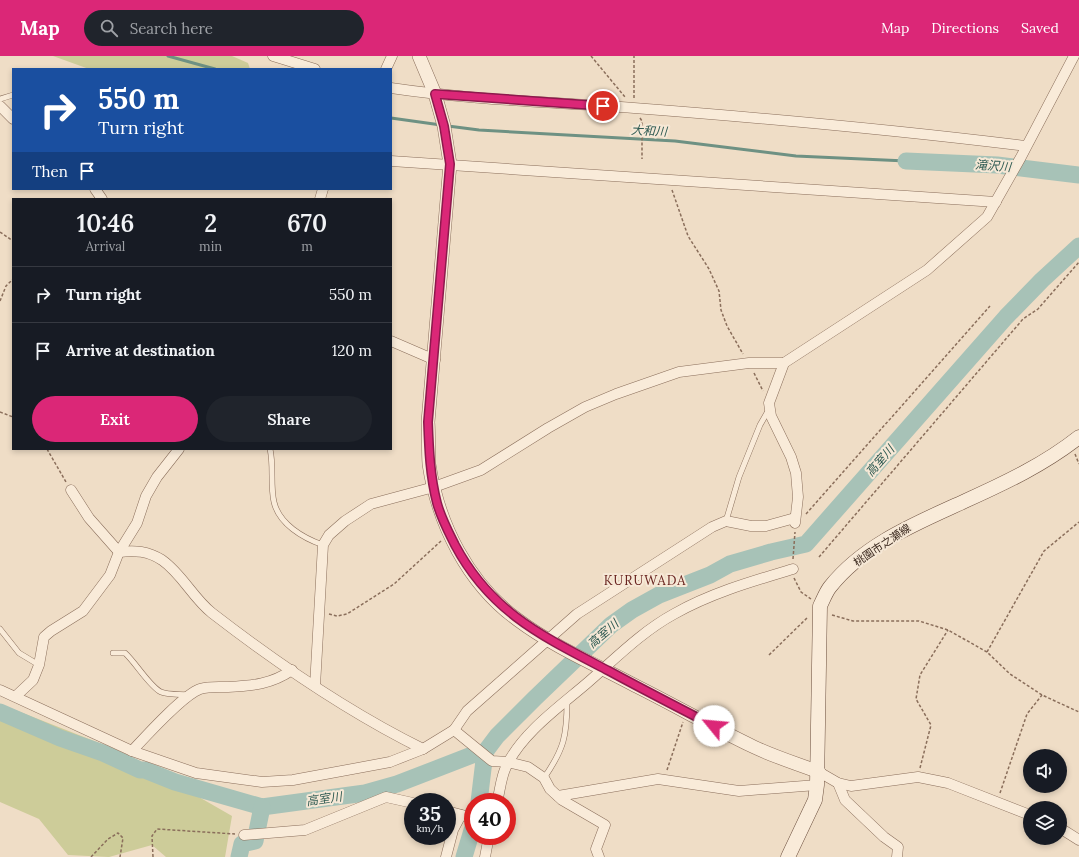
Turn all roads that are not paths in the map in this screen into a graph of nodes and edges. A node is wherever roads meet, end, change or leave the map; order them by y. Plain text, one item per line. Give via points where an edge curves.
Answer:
1 (273, 56) edge
2 (305, 56) edge
3 (392, 56) edge
4 (418, 56) edge
5 (1074, 56) edge
6 (310, 68) edge
7 (386, 68) edge
8 (392, 88) edge
9 (12, 95) edge
10 (436, 97) junction
11 (0, 99) edge
12 (0, 106) edge
13 (12, 118) edge
14 (1026, 146) junction
15 (449, 160) junction
16 (392, 161) edge
17 (997, 200) junction
18 (392, 342) edge
19 (434, 360) junction
20 (784, 363) junction
21 (770, 405) junction
22 (1079, 436) edge
23 (178, 450) edge
24 (270, 450) edge
25 (434, 487) junction
26 (71, 490) road end
27 (726, 521) junction
28 (323, 545) junction
29 (119, 552) junction
30 (793, 569) road end
31 (0, 629) edge
32 (553, 642) junction
33 (113, 653) dead end
34 (39, 665) junction
35 (602, 668) junction
36 (292, 670) junction
37 (315, 686) junction
38 (0, 690) edge
39 (190, 695) junction
40 (16, 696) junction
41 (567, 700) junction
42 (454, 730) junction
43 (424, 749) junction
44 (132, 751) junction
45 (508, 762) junction
46 (544, 778) junction
47 (818, 778) junction
48 (838, 783) junction
49 (499, 793) edge
50 (558, 796) junction
51 (404, 801) edge
52 (1023, 812) edge
53 (464, 819) edge
54 (1067, 832) edge
55 (244, 835) road end
56 (1079, 840) edge
57 (487, 845) edge
58 (446, 857) edge
59 (485, 857) edge
60 (599, 857) edge
61 (788, 857) edge
62 (898, 857) edge

1 - 6 street
2 - 6 street
3 - 7 street
4 - 10 street
5 - 14 street
8 - 10 street
9 - 11 lane
10 - 14 street via 634,108 874,128
10 - 15 street
12 - 13 street
14 - 17 street
15 - 16 street
15 - 17 street via 668,179
15 - 19 street
17 - 20 street via 987,217 927,270
18 - 19 street
19 - 25 street via 428,422 429,463
20 - 21 street
20 - 25 street via 749,363 679,372 616,394 585,407 481,470
21 - 27 lane via 739,477
21 - 27 street via 772,416 796,473 798,497 795,521 766,526
22 - 47 main road, 桃園市之瀬線 via 1035,467 914,524 883,542 846,571 830,588 820,606
23 - 29 street via 157,476 146,496 137,523
24 - 28 lane via 274,503 290,526 305,538
25 - 28 street via 371,504 339,525 328,535
25 - 32 street via 437,503 449,533 464,562 478,581 518,620
26 - 29 street via 89,518
27 - 32 street via 712,527 640,575 595,601 577,614
28 - 37 street
29 - 34 street via 110,575 83,611 44,637
29 - 36 street via 135,550 150,553 163,561 210,612
30 - 35 street via 740,585 674,614
31 - 34 lane via 19,653
32 - 35 street
32 - 42 street via 467,711
33 - 39 lane via 125,653 162,693
34 - 40 street via 33,680
35 - 41 street
35 - 47 street
36 - 37 street
36 - 39 street via 269,683 210,687 199,689
37 - 43 street via 381,728
38 - 40 street
39 - 44 street
40 - 44 street
41 - 45 street via 538,725
41 - 46 lane via 564,744
42 - 43 street
42 - 45 street via 492,761
43 - 44 street via 390,762 293,780 262,782 196,773
45 - 46 street via 528,767
45 - 49 street
46 - 50 street via 550,789
47 - 48 street
47 - 50 street via 739,791 658,779
47 - 61 main road, 桃園市之瀬線 via 815,800
48 - 52 street via 851,786 918,777 948,783
48 - 62 street via 845,800 898,848
50 - 60 street via 605,825 596,849
51 - 55 street via 386,797 305,830
53 - 58 street via 453,830
54 - 56 street
57 - 59 street

